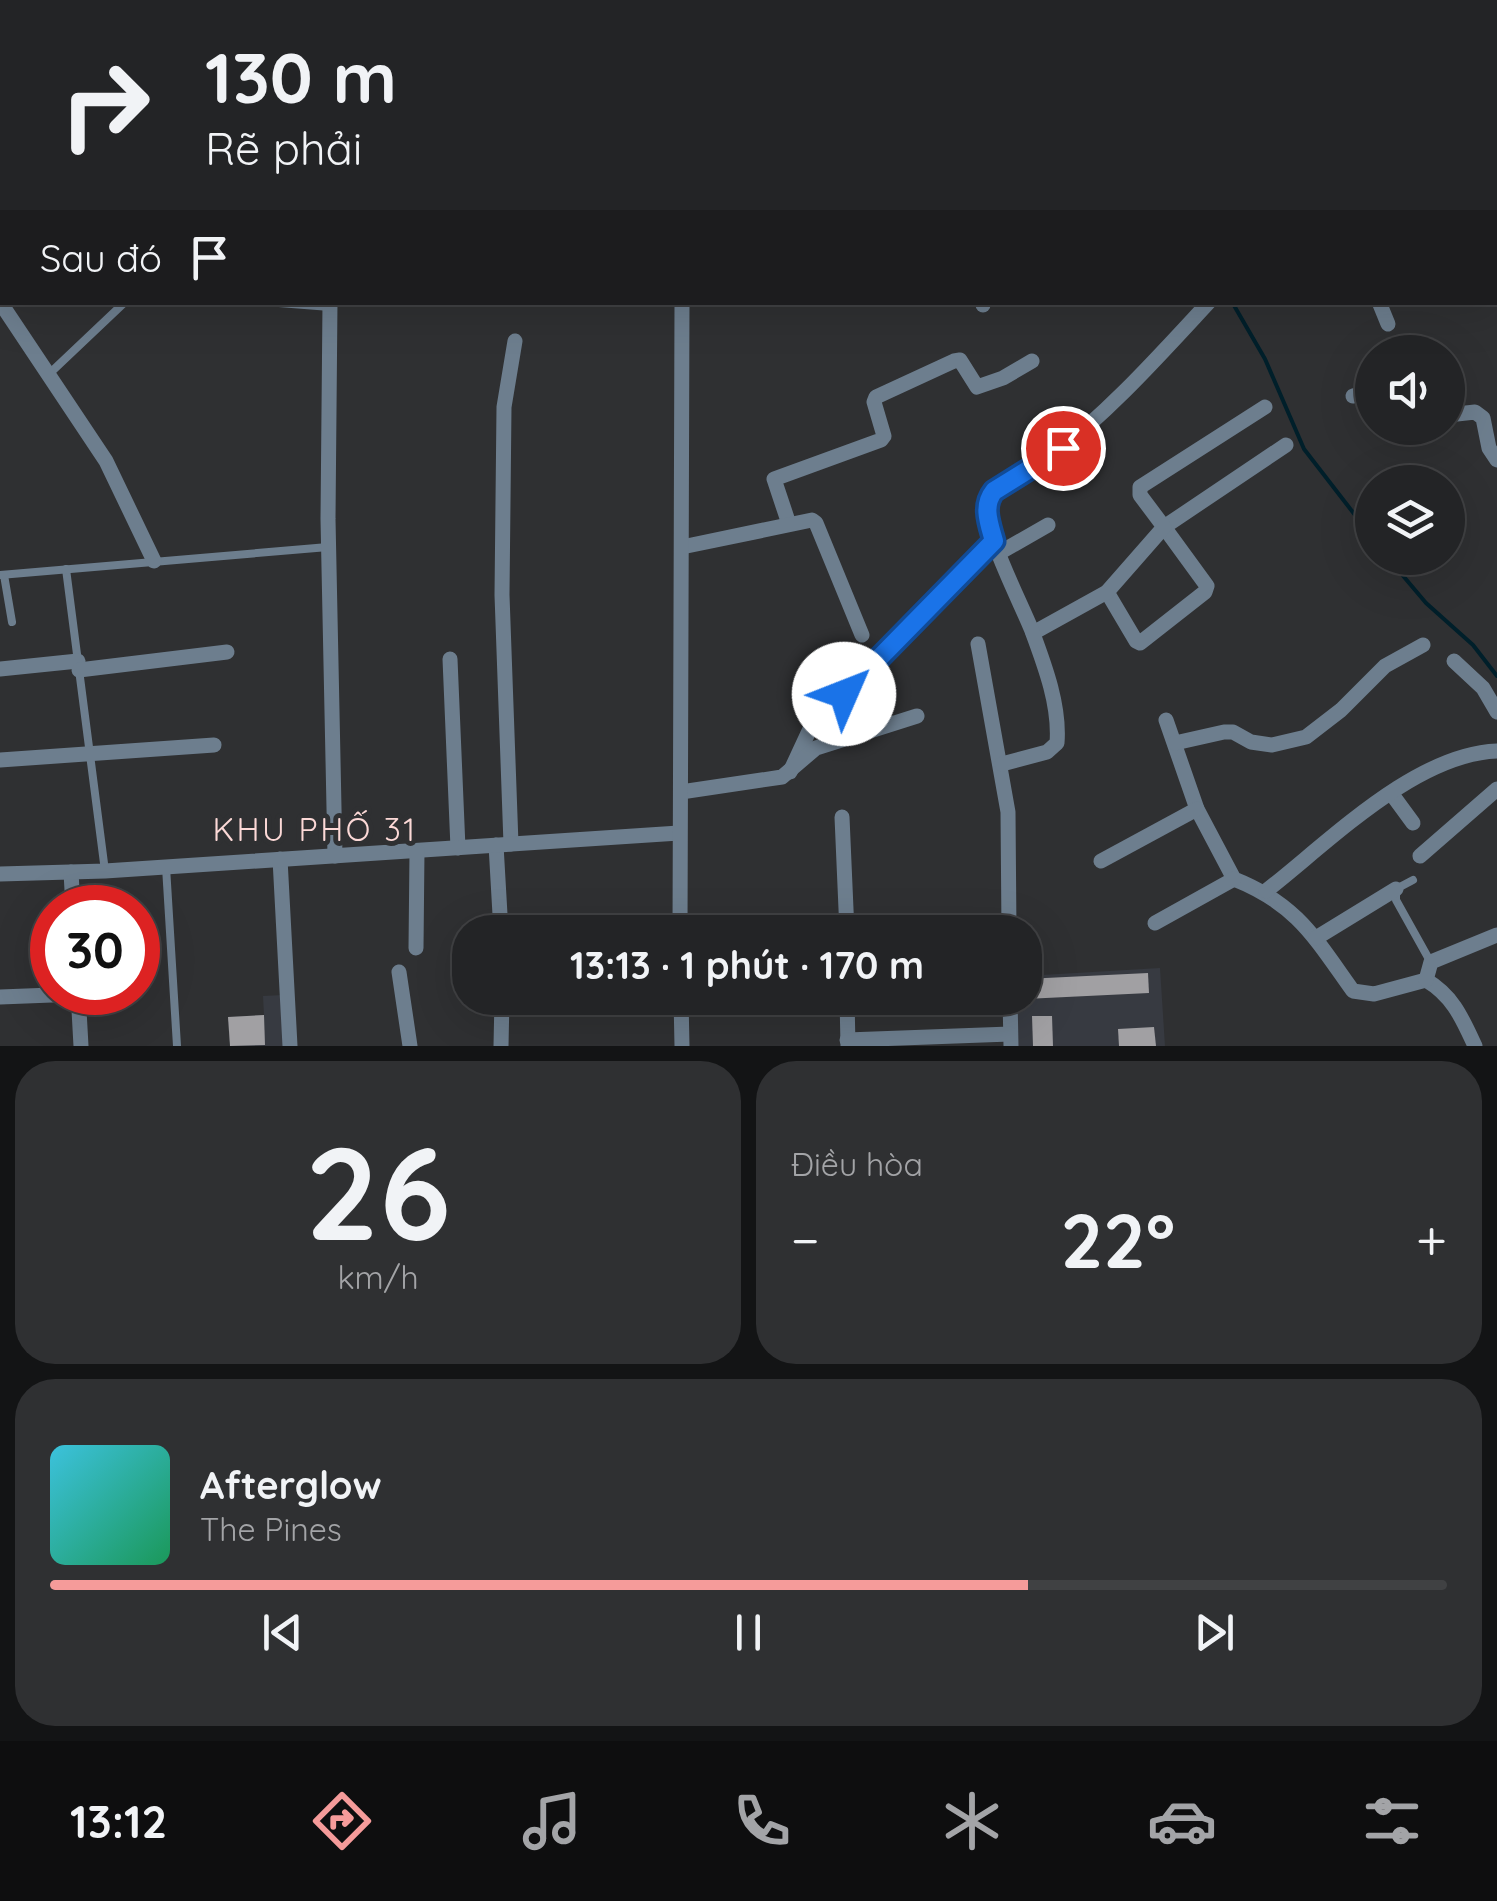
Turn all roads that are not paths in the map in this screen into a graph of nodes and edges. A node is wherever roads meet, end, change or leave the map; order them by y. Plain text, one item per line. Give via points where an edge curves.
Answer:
1 (2, 305) edge
2 (121, 305) edge
3 (330, 305) edge
4 (682, 305) edge
5 (1206, 305) edge
6 (1380, 305) edge
7 (1388, 324) dead end
8 (516, 341) dead end
9 (1032, 361) dead end
10 (50, 374) junction
11 (1266, 407) dead end
12 (1465, 413) edge
13 (1286, 445) dead end
14 (1497, 460) edge
15 (789, 524) junction
16 (1048, 524) dead end
17 (1164, 527) junction
18 (328, 547) junction
19 (682, 547) junction
20 (996, 547) junction
21 (154, 561) junction
22 (66, 569) junction
23 (2, 575) edge
24 (1107, 592) junction
25 (12, 622) dead end
26 (1033, 633) junction
27 (862, 635) dead end
28 (978, 644) dead end
29 (1423, 645) dead end
30 (227, 652) dead end
31 (450, 659) dead end
32 (1454, 662) dead end
33 (79, 665) junction
34 (0, 669) edge
35 (1497, 712) edge
36 (917, 716) dead end
37 (1166, 720) dead end
38 (1175, 743) junction
39 (214, 745) dead end
40 (1497, 752) edge
41 (90, 753) junction
42 (0, 760) edge
43 (1002, 764) junction
44 (790, 772) junction
45 (1497, 789) edge
46 (681, 792) junction
47 (1392, 793) junction
48 (1197, 809) junction
49 (842, 817) dead end
50 (1413, 823) dead end
51 (679, 833) junction
52 (503, 845) junction
53 (458, 848) junction
54 (417, 850) junction
55 (334, 856) junction
56 (1420, 856) dead end
57 (280, 859) junction
58 (1101, 861) dead end
59 (166, 867) junction
60 (105, 871) junction
61 (71, 872) junction
62 (0, 874) edge
63 (1234, 879) junction
64 (1413, 880) dead end
65 (72, 885) edge
66 (1396, 890) junction
67 (1266, 892) junction
68 (502, 915) edge
69 (680, 915) edge
70 (846, 915) edge
71 (1009, 915) edge
72 (1155, 922) dead end
73 (1497, 935) edge
74 (1316, 938) junction
75 (416, 948) dead end
76 (1431, 962) junction
77 (400, 972) dead end
78 (1426, 980) junction
79 (30, 996) edge
80 (0, 998) edge
81 (79, 1015) edge
82 (502, 1015) edge
83 (681, 1015) edge
84 (847, 1015) edge
85 (1010, 1015) edge
86 (1011, 1040) edge
87 (848, 1043) edge
88 (81, 1046) edge
89 (177, 1046) edge
90 (290, 1046) edge
91 (410, 1046) edge
92 (501, 1046) edge
93 (682, 1046) edge
94 (1475, 1046) edge

1 - 10 street
2 - 10 lane
3 - 18 street
4 - 19 street
5 - 20 street via 1084,432 994,491 986,510
6 - 7 street
8 - 52 street via 504,408
9 - 15 street via 978,387 954,360 876,397 882,440 774,479
10 - 21 street via 106,462
11 - 17 street via 1140,487
12 - 14 street via 1483,418
13 - 17 street
15 - 19 street
15 - 27 street via 816,523
16 - 20 street
17 - 24 street
17 - 24 street via 1205,592 1140,643
18 - 21 lane
18 - 55 street
19 - 46 street
20 - 26 street
20 - 44 street via 827,710
21 - 22 lane
22 - 23 lane
22 - 33 lane
23 - 25 lane
24 - 26 street
26 - 43 street via 1059,719 1057,743
28 - 43 street
29 - 38 street via 1385,666 1306,737 1272,746 1224,732
30 - 33 street
31 - 53 street
32 - 35 street via 1483,688
33 - 34 street
33 - 41 lane
36 - 44 street via 816,748
37 - 38 street
38 - 48 street
39 - 41 street
40 - 47 street via 1456,757
41 - 42 street
41 - 60 lane
43 - 71 street
44 - 46 street
45 - 56 street
46 - 51 street
47 - 50 street
47 - 67 street
48 - 58 street
48 - 63 street
49 - 70 street
51 - 52 street
51 - 69 street
52 - 53 street
52 - 68 street
53 - 54 street
54 - 55 street
54 - 75 street
55 - 57 street
57 - 59 street
57 - 90 street
59 - 60 street
59 - 89 lane
60 - 61 street
61 - 62 street
61 - 65 street
63 - 67 street
63 - 72 street
64 - 66 lane
66 - 74 street
66 - 76 lane
67 - 74 street
73 - 76 street
74 - 78 street via 1353,991 1374,994
76 - 78 street
77 - 91 street
78 - 94 street via 1450,997
79 - 80 street
81 - 88 street
82 - 92 street
83 - 93 street
84 - 87 street
85 - 86 street
86 - 87 street

